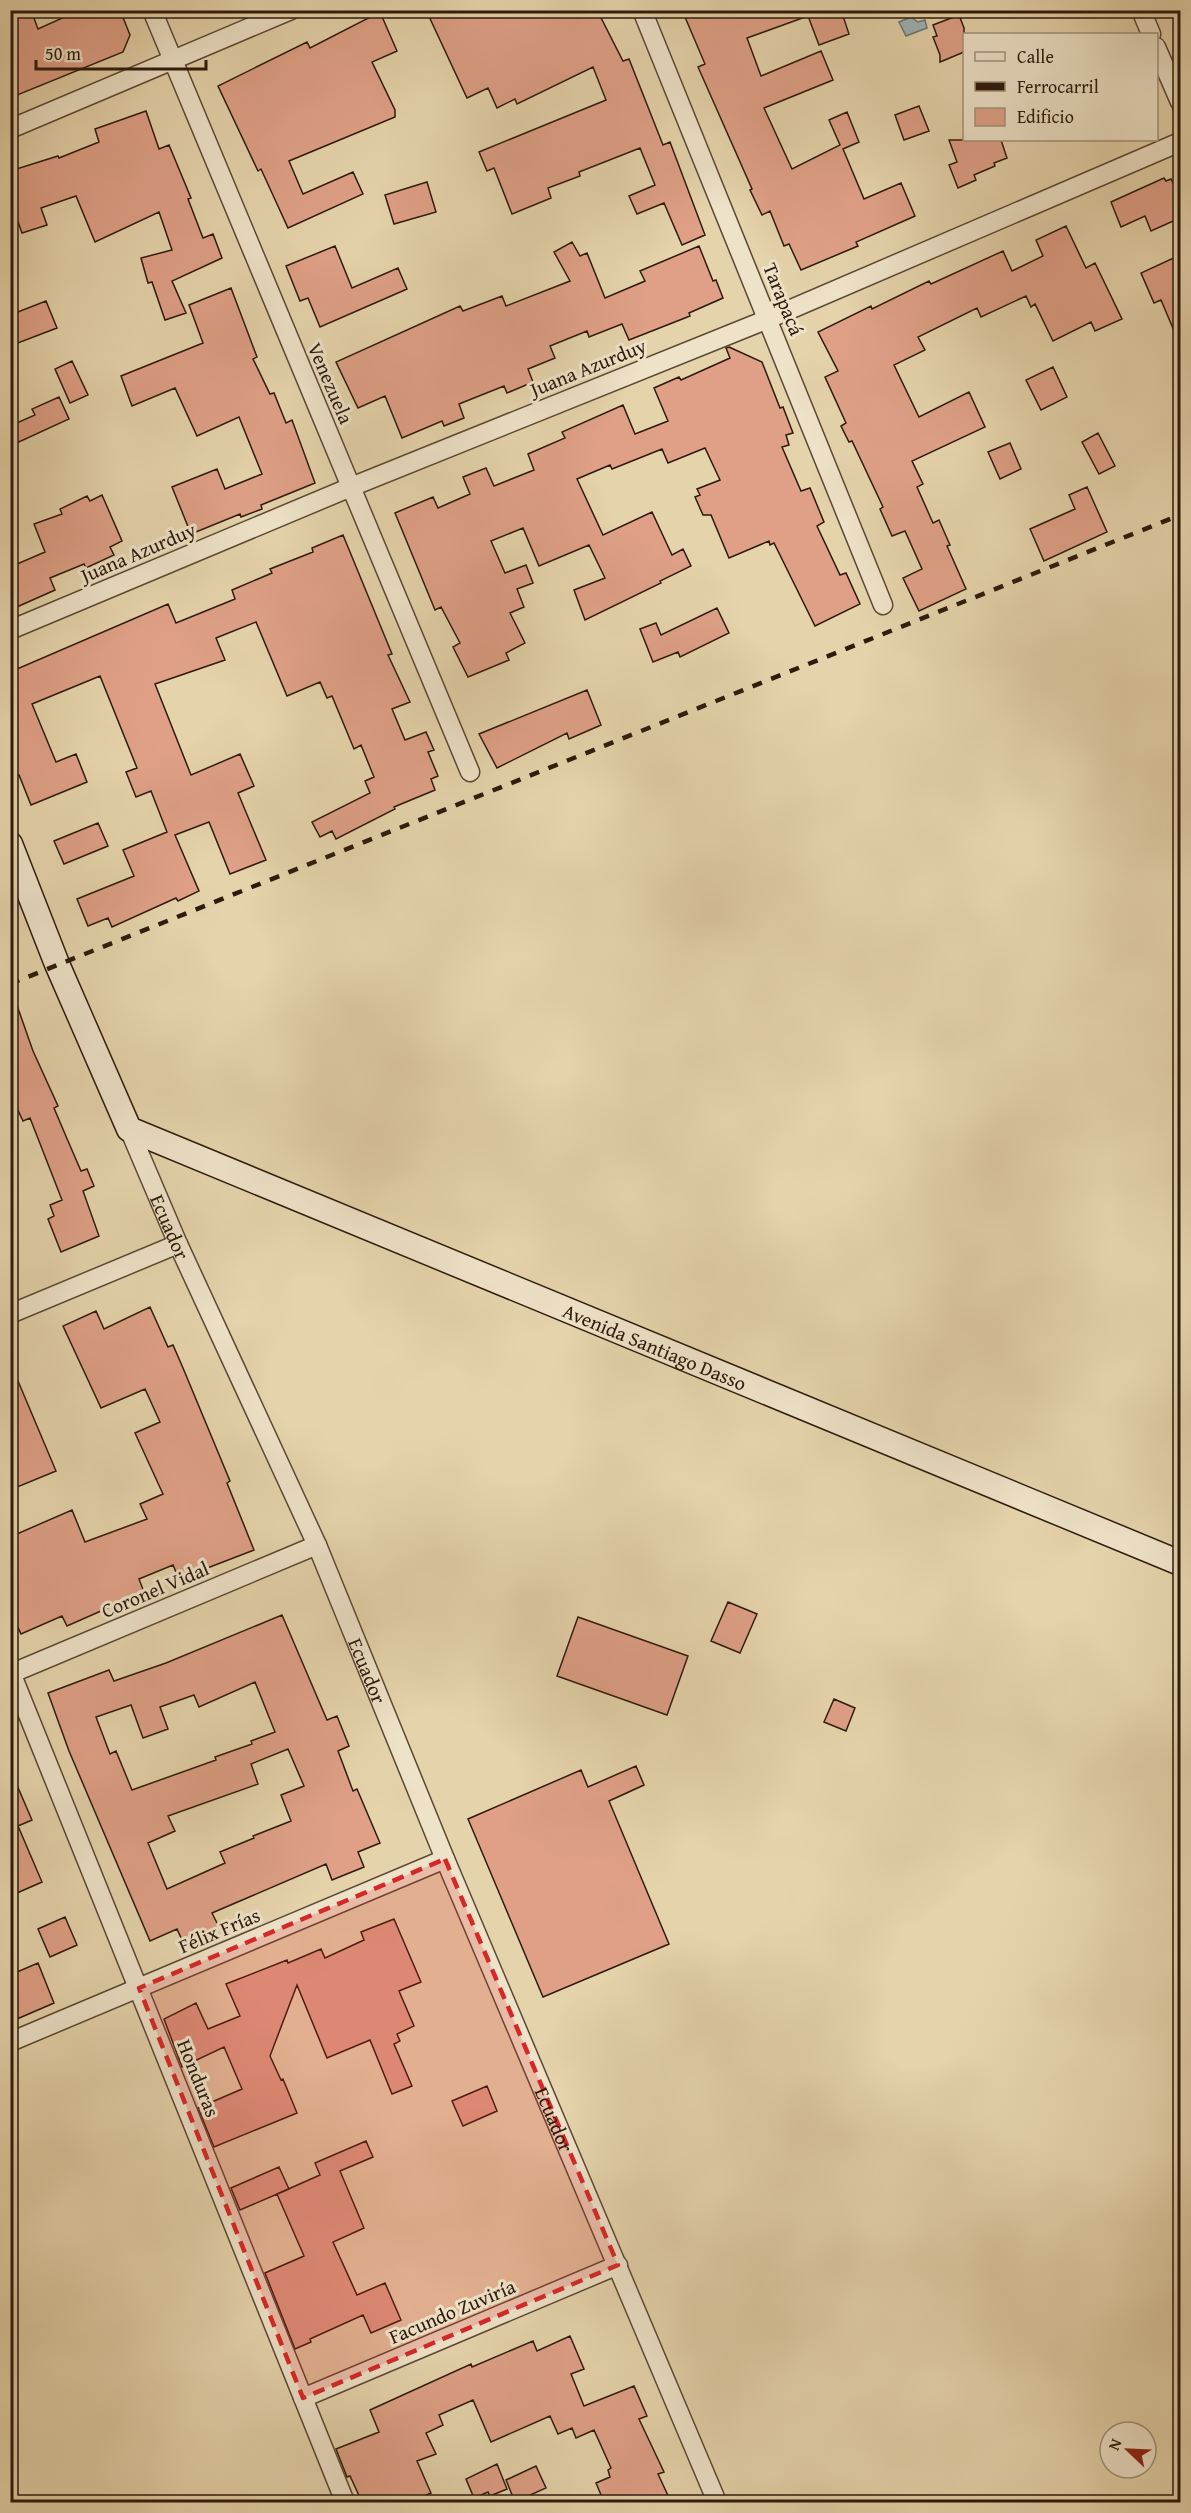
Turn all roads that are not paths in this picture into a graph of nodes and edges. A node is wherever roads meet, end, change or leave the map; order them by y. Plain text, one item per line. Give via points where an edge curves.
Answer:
1 (152, 10) edge
2 (291, 10) edge
3 (642, 10) edge
4 (1141, 10) edge
5 (1151, 33) edge
6 (1158, 52) edge
7 (172, 60) junction
8 (1180, 102) edge
9 (10, 129) edge
10 (1180, 142) edge
11 (768, 319) junction
12 (351, 487) junction
13 (884, 605) dead end
14 (10, 630) edge
15 (470, 772) dead end
16 (10, 844) edge
17 (129, 1129) junction
18 (178, 1244) junction
19 (10, 1314) edge
20 (317, 1545) junction
21 (1180, 1563) edge
22 (11, 1672) edge
23 (445, 1859) junction
24 (139, 1988) junction
25 (10, 2042) edge
26 (618, 2265) junction
27 (303, 2398) junction
28 (345, 2502) edge
29 (717, 2502) edge

1 - 7 street, Venezuela
2 - 7 street
3 - 11 street, Tarapacá
4 - 5 street
6 - 8 street
7 - 9 street
7 - 12 street, Venezuela
10 - 11 street, Juana Azurduy
11 - 12 street, Juana Azurduy
11 - 13 street, Tarapacá
12 - 14 street, Juana Azurduy
12 - 15 street, Venezuela
16 - 17 main road, Ecuador
17 - 18 street, Ecuador
17 - 21 main road, Avenida Santiago Dasso
18 - 19 street
18 - 20 street, Ecuador
20 - 22 street, Coronel Vidal
20 - 23 street, Ecuador
22 - 24 street, Honduras
23 - 24 street, Félix Frías
23 - 26 street, Ecuador
24 - 25 street, Félix Frías
24 - 27 street, Honduras
26 - 27 street, Facundo Zuviría
26 - 29 street, Ecuador
27 - 28 street, Honduras

